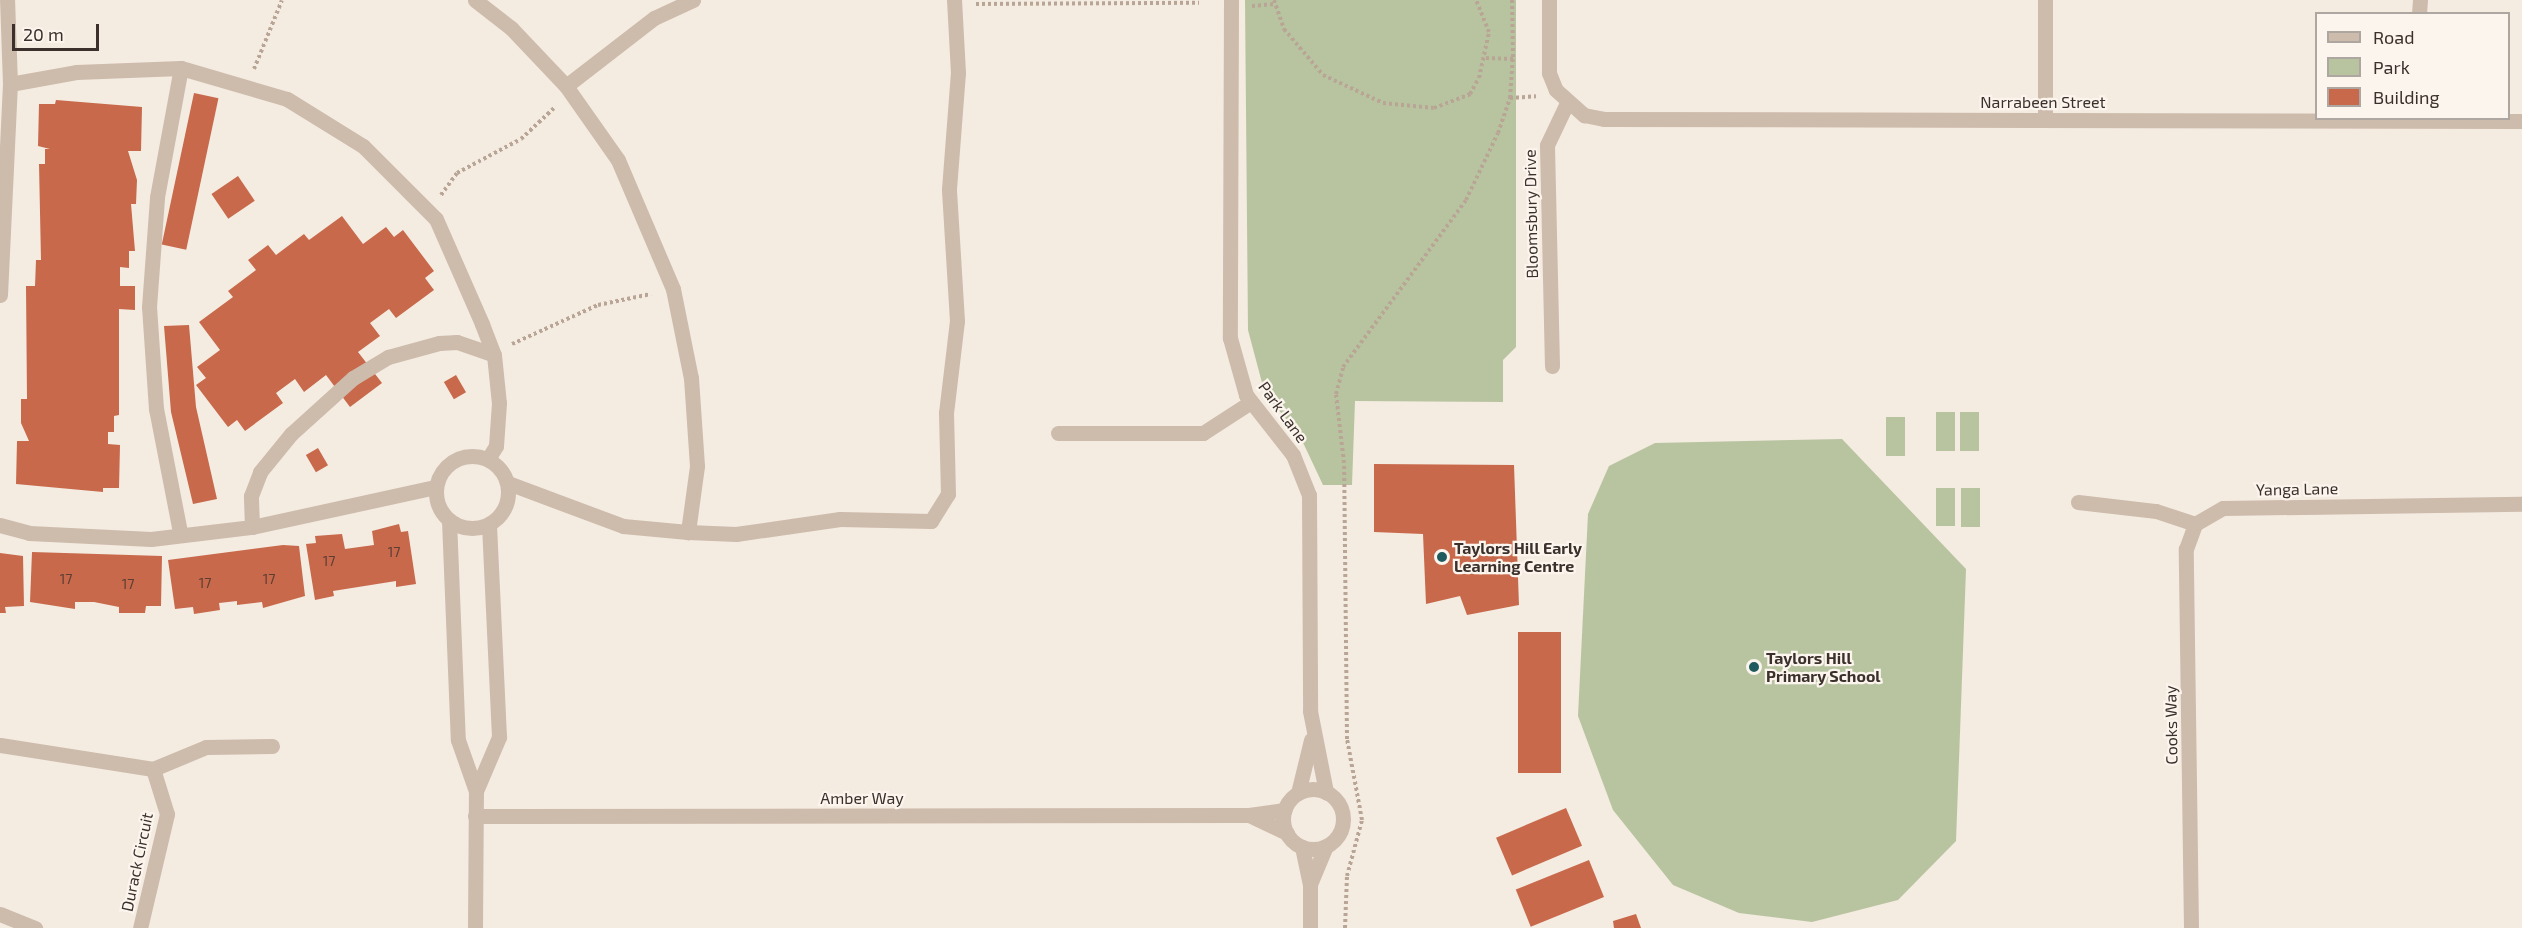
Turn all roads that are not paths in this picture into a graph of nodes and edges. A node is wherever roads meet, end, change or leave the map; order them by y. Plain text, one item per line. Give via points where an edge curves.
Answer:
1 (7, 0) edge
2 (475, 0) edge
3 (693, 0) edge
4 (1231, 0) edge
5 (1549, 0) edge
6 (2044, 0) edge
7 (954, 2) edge
8 (181, 68) junction
9 (7, 87) edge
10 (569, 89) junction
11 (1567, 104) junction
12 (2045, 120) junction
13 (2419, 120) edge
14 (2522, 121) edge
15 (0, 295) edge
16 (494, 356) junction
17 (1552, 366) dead end
18 (1251, 402) junction
19 (1058, 433) dead end
20 (488, 459) junction
21 (508, 483) junction
22 (436, 487) junction
23 (2078, 502) dead end
24 (2522, 504) edge
25 (449, 520) junction
26 (489, 524) junction
27 (2195, 524) junction
28 (0, 525) edge
29 (252, 527) junction
30 (180, 532) junction
31 (688, 532) junction
32 (1312, 737) junction
33 (0, 745) edge
34 (272, 746) dead end
35 (153, 769) junction
36 (476, 791) junction
37 (1326, 792) junction
38 (1298, 793) junction
39 (1285, 810) junction
40 (1249, 815) junction
41 (475, 816) junction
42 (1287, 833) junction
43 (1326, 846) junction
44 (1302, 847) junction
45 (1310, 884) junction
46 (0, 914) edge
47 (35, 928) edge
48 (140, 928) edge
49 (475, 928) edge
50 (1310, 928) edge
51 (2191, 928) edge

1 - 9 street
2 - 10 street via 511,28
3 - 10 street via 654,18
4 - 18 street, Park Lane via 1230,338
5 - 11 street via 1549,73
6 - 12 street
7 - 31 street via 958,73 949,189 957,321 946,412 948,494 931,521 840,519 736,534
8 - 9 street via 76,72
8 - 16 street via 252,87 333,124 396,175 436,219
8 - 30 street via 157,197 149,307 156,409
9 - 15 street
10 - 31 street via 618,159 673,289 691,378 698,466
11 - 12 street, Narrabeen Street via 1604,119
11 - 17 street, Bloomsbury Drive via 1547,145
12 - 13 street, Narrabeen Street
13 - 14 street, Narrabeen Street
16 - 20 street via 498,422 496,446
16 - 29 street via 457,342 439,343 388,357 353,378 291,434 260,472 251,496
18 - 19 street via 1203,433
18 - 32 street, Park Lane via 1293,455 1309,495
20 - 21 street
20 - 22 street via 455,460
21 - 26 street via 506,507
21 - 31 street via 623,526
22 - 25 street
22 - 29 street
23 - 27 street via 2156,511
24 - 27 street, Yanga Lane via 2223,508
25 - 26 street via 469,528
25 - 36 street via 458,740
26 - 36 street via 499,736
27 - 51 street, Cooks Way via 2186,549
28 - 30 street via 29,533 151,539
29 - 30 street
32 - 37 street, Park Lane
32 - 38 street, Park Lane
33 - 35 street
34 - 35 street via 206,747
35 - 48 street, Durack Circuit via 167,814
36 - 41 street
37 - 38 street
37 - 43 street via 1339,804 1342,822
38 - 39 street
39 - 40 street, Amber Way
39 - 42 street
40 - 41 street, Amber Way
40 - 42 street, Amber Way
41 - 49 street
42 - 44 street
43 - 44 street
43 - 45 street
44 - 45 street
45 - 50 street
46 - 47 street

